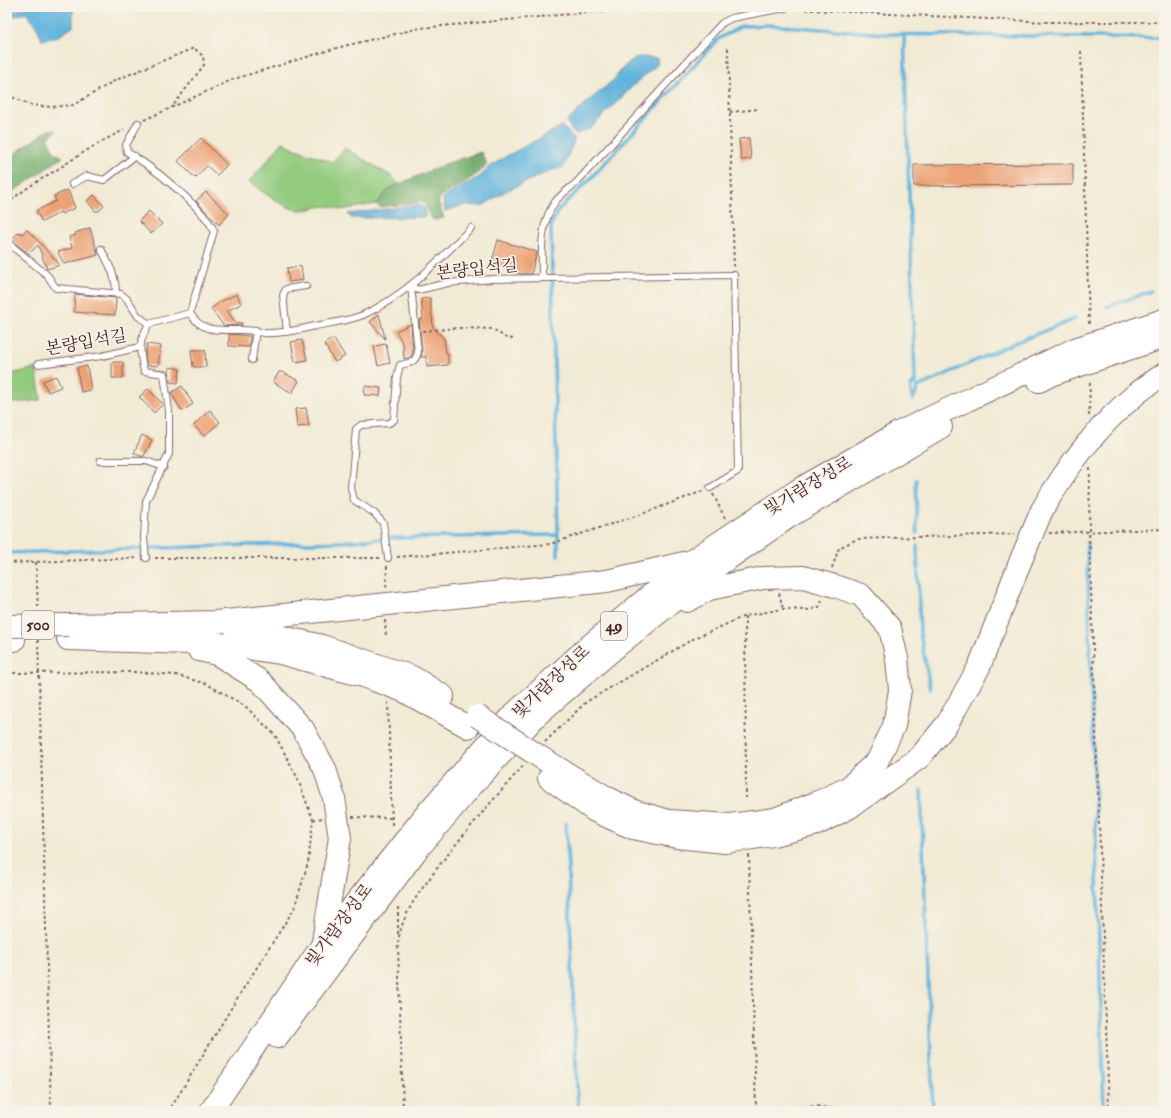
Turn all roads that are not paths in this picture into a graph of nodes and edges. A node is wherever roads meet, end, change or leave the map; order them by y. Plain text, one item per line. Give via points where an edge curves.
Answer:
1 (785, 8) road end
2 (138, 123) road end
3 (134, 156) junction
4 (72, 184) dead end
5 (471, 228) dead end
6 (7, 242) edge
7 (101, 249) dead end
8 (545, 278) junction
9 (306, 286) dead end
10 (411, 286) junction
11 (116, 293) junction
12 (190, 313) junction
13 (1164, 320) edge
14 (149, 324) junction
15 (256, 330) junction
16 (287, 332) junction
17 (1164, 337) edge
18 (140, 347) junction
19 (252, 360) dead end
20 (38, 364) dead end
21 (1164, 374) edge
22 (100, 461) dead end
23 (164, 467) junction
24 (710, 488) road end
25 (146, 555) road end
26 (388, 558) road end
27 (693, 560) junction
28 (216, 622) junction
29 (68, 632) junction
30 (9, 635) edge
31 (161, 642) junction
32 (616, 647) junction
33 (472, 721) junction
34 (539, 761) junction
35 (323, 944) junction
36 (211, 1111) edge
37 (228, 1111) edge

1 - 8 lane via 732,18 722,23 576,183 556,201 543,230
2 - 3 lane via 126,145 127,152
3 - 4 lane via 104,180 87,176
3 - 12 lane via 174,184 214,231
5 - 10 lane, 본량입석길
6 - 11 lane via 47,275 56,288
7 - 11 lane via 113,273
8 - 10 lane, 본량입석길 via 469,281 418,290
8 - 24 lane, 본량입석길 via 734,275 738,471
9 - 16 lane via 286,289 284,295
10 - 16 lane, 본량입석길 via 386,303 361,315
10 - 26 lane via 418,352 416,359 400,365 394,420 390,423 361,425 356,429 351,488 354,500 374,513 383,523
11 - 14 lane, 본량입석길 via 127,299 138,316
12 - 14 lane, 본량입석길
12 - 15 lane, 본량입석길 via 195,322 202,327
13 - 27 highway, 빛가람장성로 / 49 via 1075,349 898,433 800,489
14 - 18 lane, 본량입석길 via 142,335
15 - 16 lane, 본량입석길 via 263,333
15 - 19 lane
17 - 32 highway, 빛가람장성로 / 49 via 1053,374 944,426 886,458 790,516 713,570
18 - 20 lane, 본량입석길 via 102,356
18 - 23 lane, 본량입석길 via 144,371 164,374 169,411 169,454
21 - 34 highway, bridge via 1134,396 1073,461 1042,510 979,667 947,724 919,758 850,807 817,824 773,835 725,842 677,837 633,828 596,811
22 - 23 lane via 146,461
23 - 25 lane, 본량입석길 via 146,501
27 - 28 highway via 607,581
27 - 35 highway, 빛가람장성로 / 49 via 588,647 515,713 427,813
28 - 29 highway
28 - 33 highway via 322,646 412,677
29 - 30 highway, 500, bridge
29 - 31 highway
31 - 33 highway via 221,644 280,653 363,676
31 - 35 highway via 216,654 260,681 303,729 325,768 334,798 340,838
32 - 34 highway via 672,609 709,590 763,578 803,577 835,586 861,595 890,628 898,659 900,690 894,726 878,760 848,788 775,819 730,825 669,821 634,811
32 - 37 highway, 빛가람장성로 / 49 via 537,715 416,851 269,1047
33 - 34 highway
35 - 36 highway, 빛가람장성로 / 49

